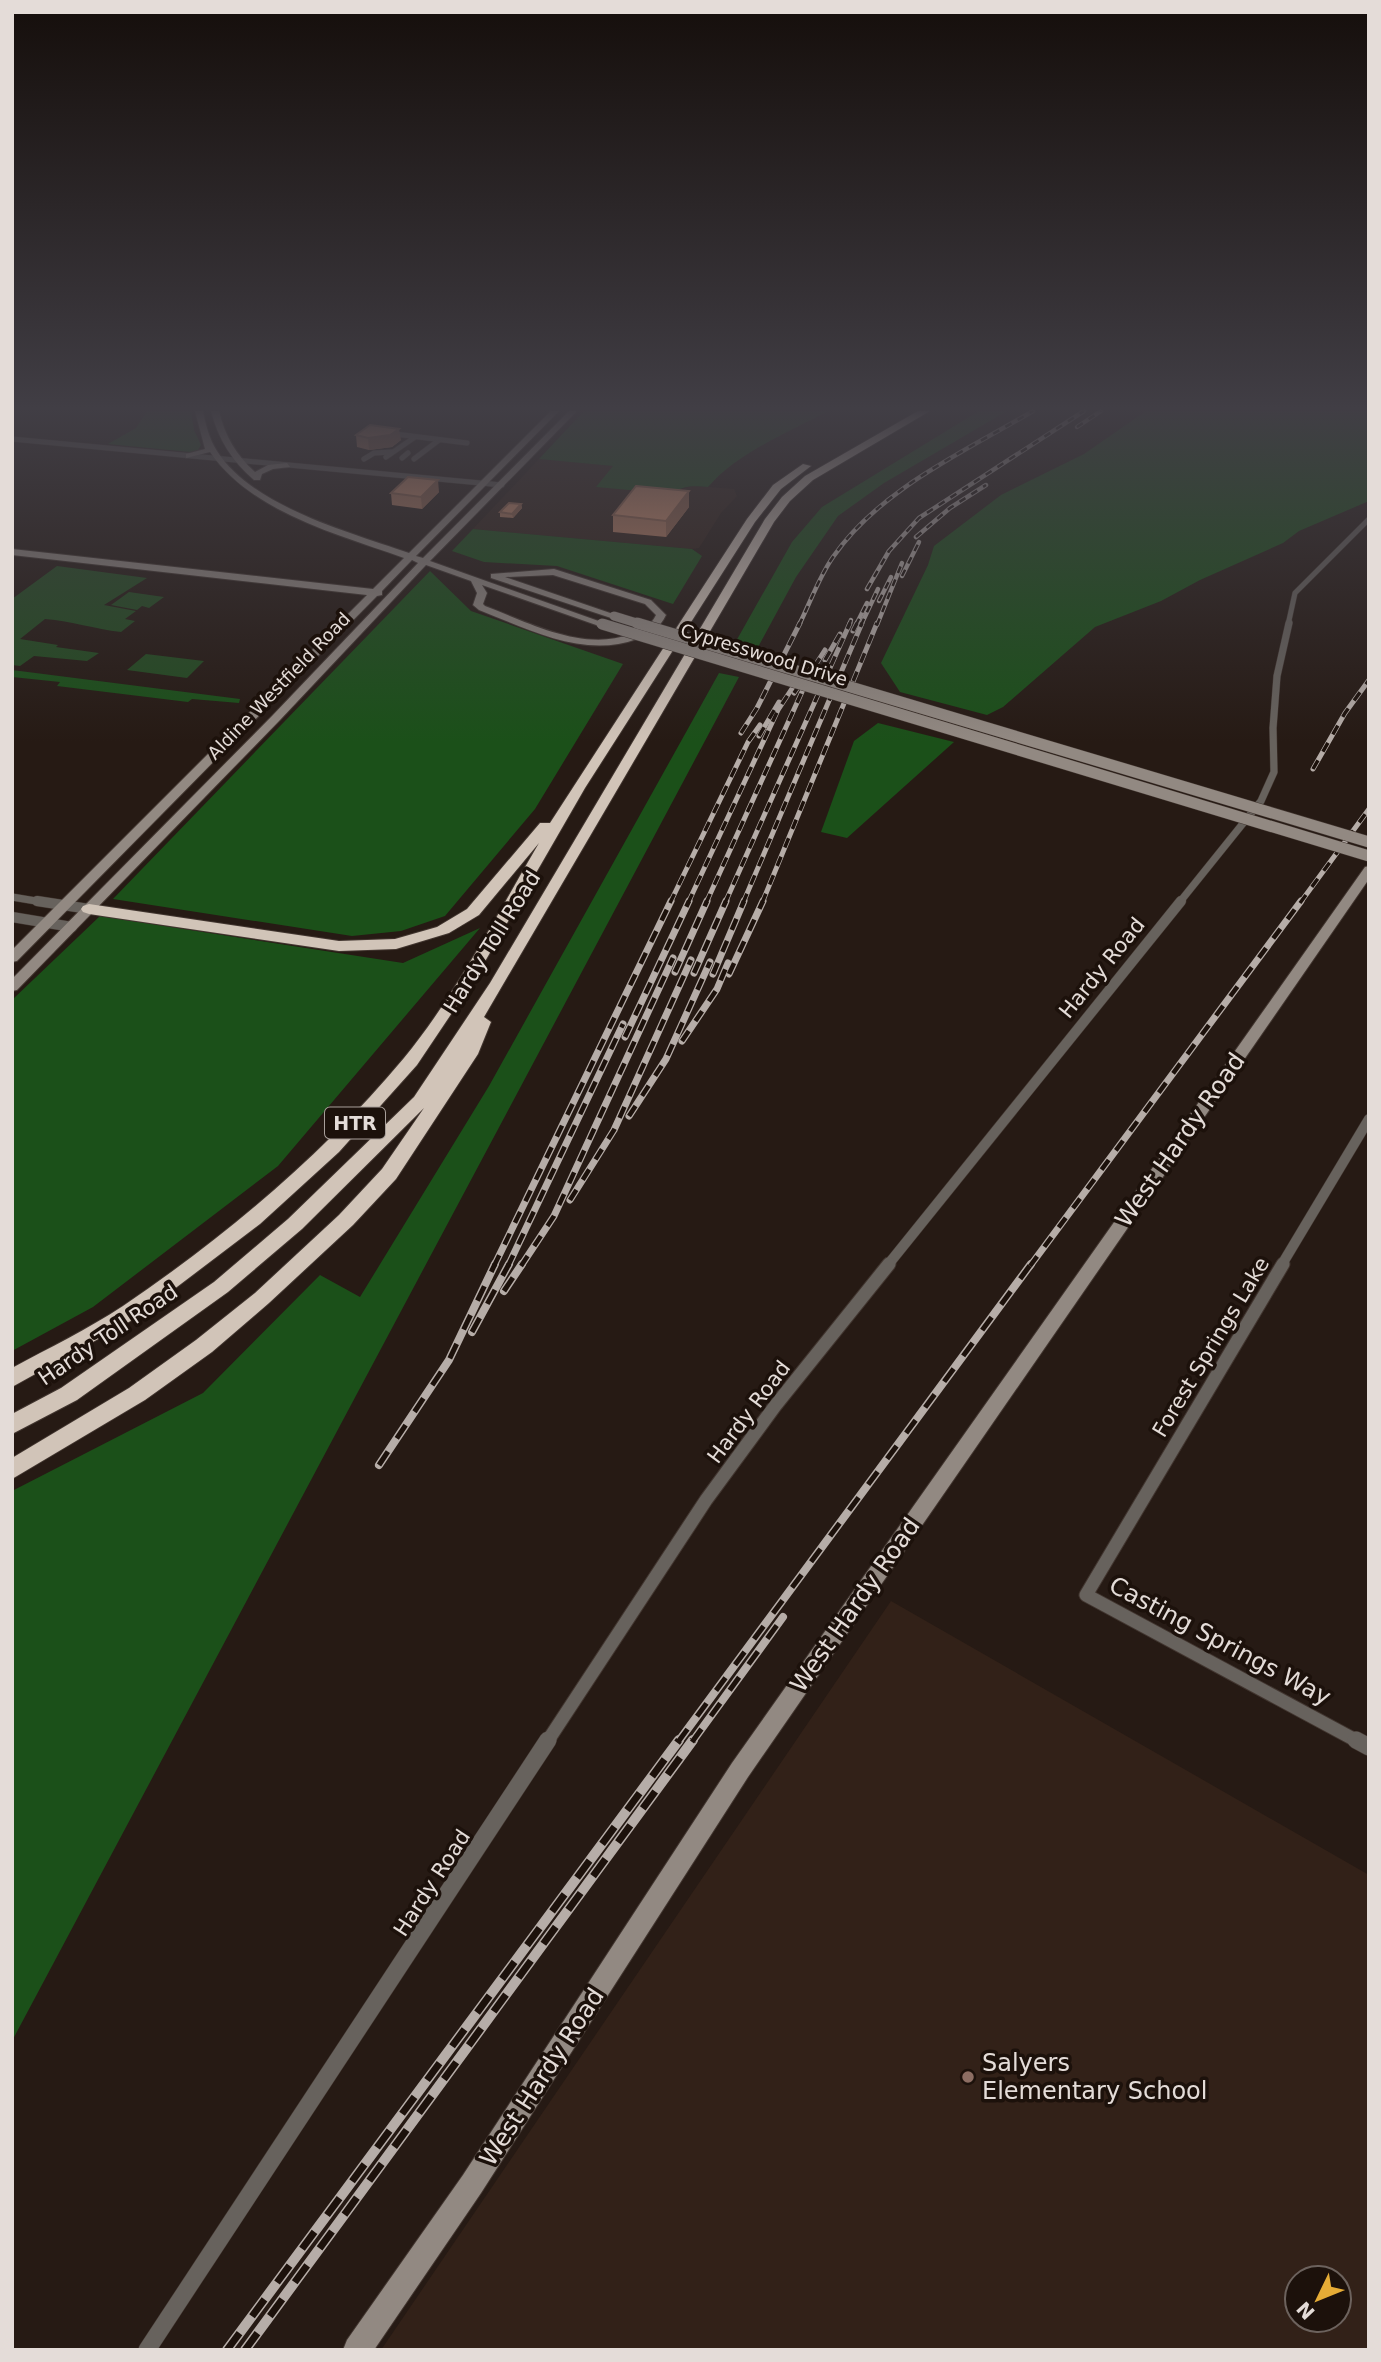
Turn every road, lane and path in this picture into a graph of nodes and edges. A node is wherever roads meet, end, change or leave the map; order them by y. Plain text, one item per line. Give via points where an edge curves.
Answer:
1 (315, 521) edge
2 (346, 521) edge
3 (447, 521) edge
4 (466, 521) edge
5 (751, 521) edge
6 (769, 521) edge
7 (1367, 521) edge
8 (437, 532) junction
9 (401, 542) junction
10 (12, 552) edge
11 (415, 553) junction
12 (429, 558) junction
13 (449, 570) junction
14 (554, 572) junction
15 (487, 574) junction
16 (406, 579) junction
17 (475, 580) junction
18 (537, 590) junction
19 (374, 592) junction
20 (392, 595) junction
21 (516, 595) junction
22 (480, 601) junction
23 (320, 649) junction
24 (339, 652) junction
25 (254, 715) junction
26 (276, 718) junction
27 (578, 788) junction
28 (179, 789) junction
29 (202, 793) junction
30 (1369, 842) edge
31 (1369, 856) edge
32 (1365, 880) edge
33 (12, 897) edge
34 (65, 905) junction
35 (89, 909) junction
36 (12, 918) edge
37 (47, 923) junction
38 (72, 927) junction
39 (12, 958) edge
40 (498, 984) junction
41 (12, 987) edge
42 (1369, 1119) edge
43 (12, 1379) edge
44 (12, 1425) edge
45 (12, 1470) edge
46 (1086, 1595) joint
47 (1369, 1747) edge
48 (147, 2350) edge
49 (356, 2350) edge

1 - 11 main road, Cypresswood Drive
2 - 9 main road, Cypresswood Drive
3 - 8 main road, Aldine Westfield Road
4 - 12 main road, Aldine Westfield Road
5 - 27 highway, Hardy Toll Road / HTR
6 - 40 highway, Hardy Toll Road / HTR
7 - 48 street, Hardy Road via 1295,593 1277,677 1274,772 1261,801 775,1406 706,1500
8 - 9 main road via 423,540
8 - 11 main road, Aldine Westfield Road
9 - 11 main road, Cypresswood Drive
10 - 19 main road
11 - 12 main road, Cypresswood Drive
11 - 19 main road, Aldine Westfield Road
12 - 13 main road, Cypresswood Drive
12 - 15 main road, Cypresswood Drive
12 - 16 main road, Aldine Westfield Road
13 - 16 main road via 423,571
13 - 17 main road, Cypresswood Drive
14 - 15 main road
14 - 18 main road via 532,578
14 - 22 main road via 648,602 661,615 660,620 634,638 599,644 574,640 482,608
15 - 18 main road, Cypresswood Drive
16 - 20 main road, Aldine Westfield Road
17 - 21 main road, Cypresswood Drive
17 - 22 main road via 482,593
18 - 30 main road, Cypresswood Drive, bridge
19 - 20 main road
19 - 23 main road, Aldine Westfield Road
20 - 24 main road, Aldine Westfield Road
21 - 22 main road
21 - 31 main road, Cypresswood Drive, bridge
23 - 24 main road
23 - 25 main road, Aldine Westfield Road
24 - 26 main road, Aldine Westfield Road
25 - 26 main road
25 - 28 main road, Aldine Westfield Road
26 - 29 main road, Aldine Westfield Road
27 - 35 highway via 472,912 443,930 412,941 339,946
27 - 43 highway, Hardy Toll Road / HTR via 468,977 411,1061 332,1148 253,1219 139,1304
28 - 29 main road
28 - 34 main road, Aldine Westfield Road
29 - 35 main road, Aldine Westfield Road
32 - 49 main road, West Hardy Road via 740,1770 472,2184
33 - 34 street
34 - 35 street
34 - 37 main road, Aldine Westfield Road
35 - 38 main road, Aldine Westfield Road
36 - 37 street
37 - 38 street
37 - 39 main road, Aldine Westfield Road
38 - 41 main road, Aldine Westfield Road
40 - 44 highway, Hardy Toll Road / HTR via 420,1101 295,1224 221,1287 69,1394
40 - 45 highway via 463,1064 389,1174 346,1220 204,1346 126,1401
42 - 46 street, Forest Springs Lake
46 - 47 street, Casting Springs Way

